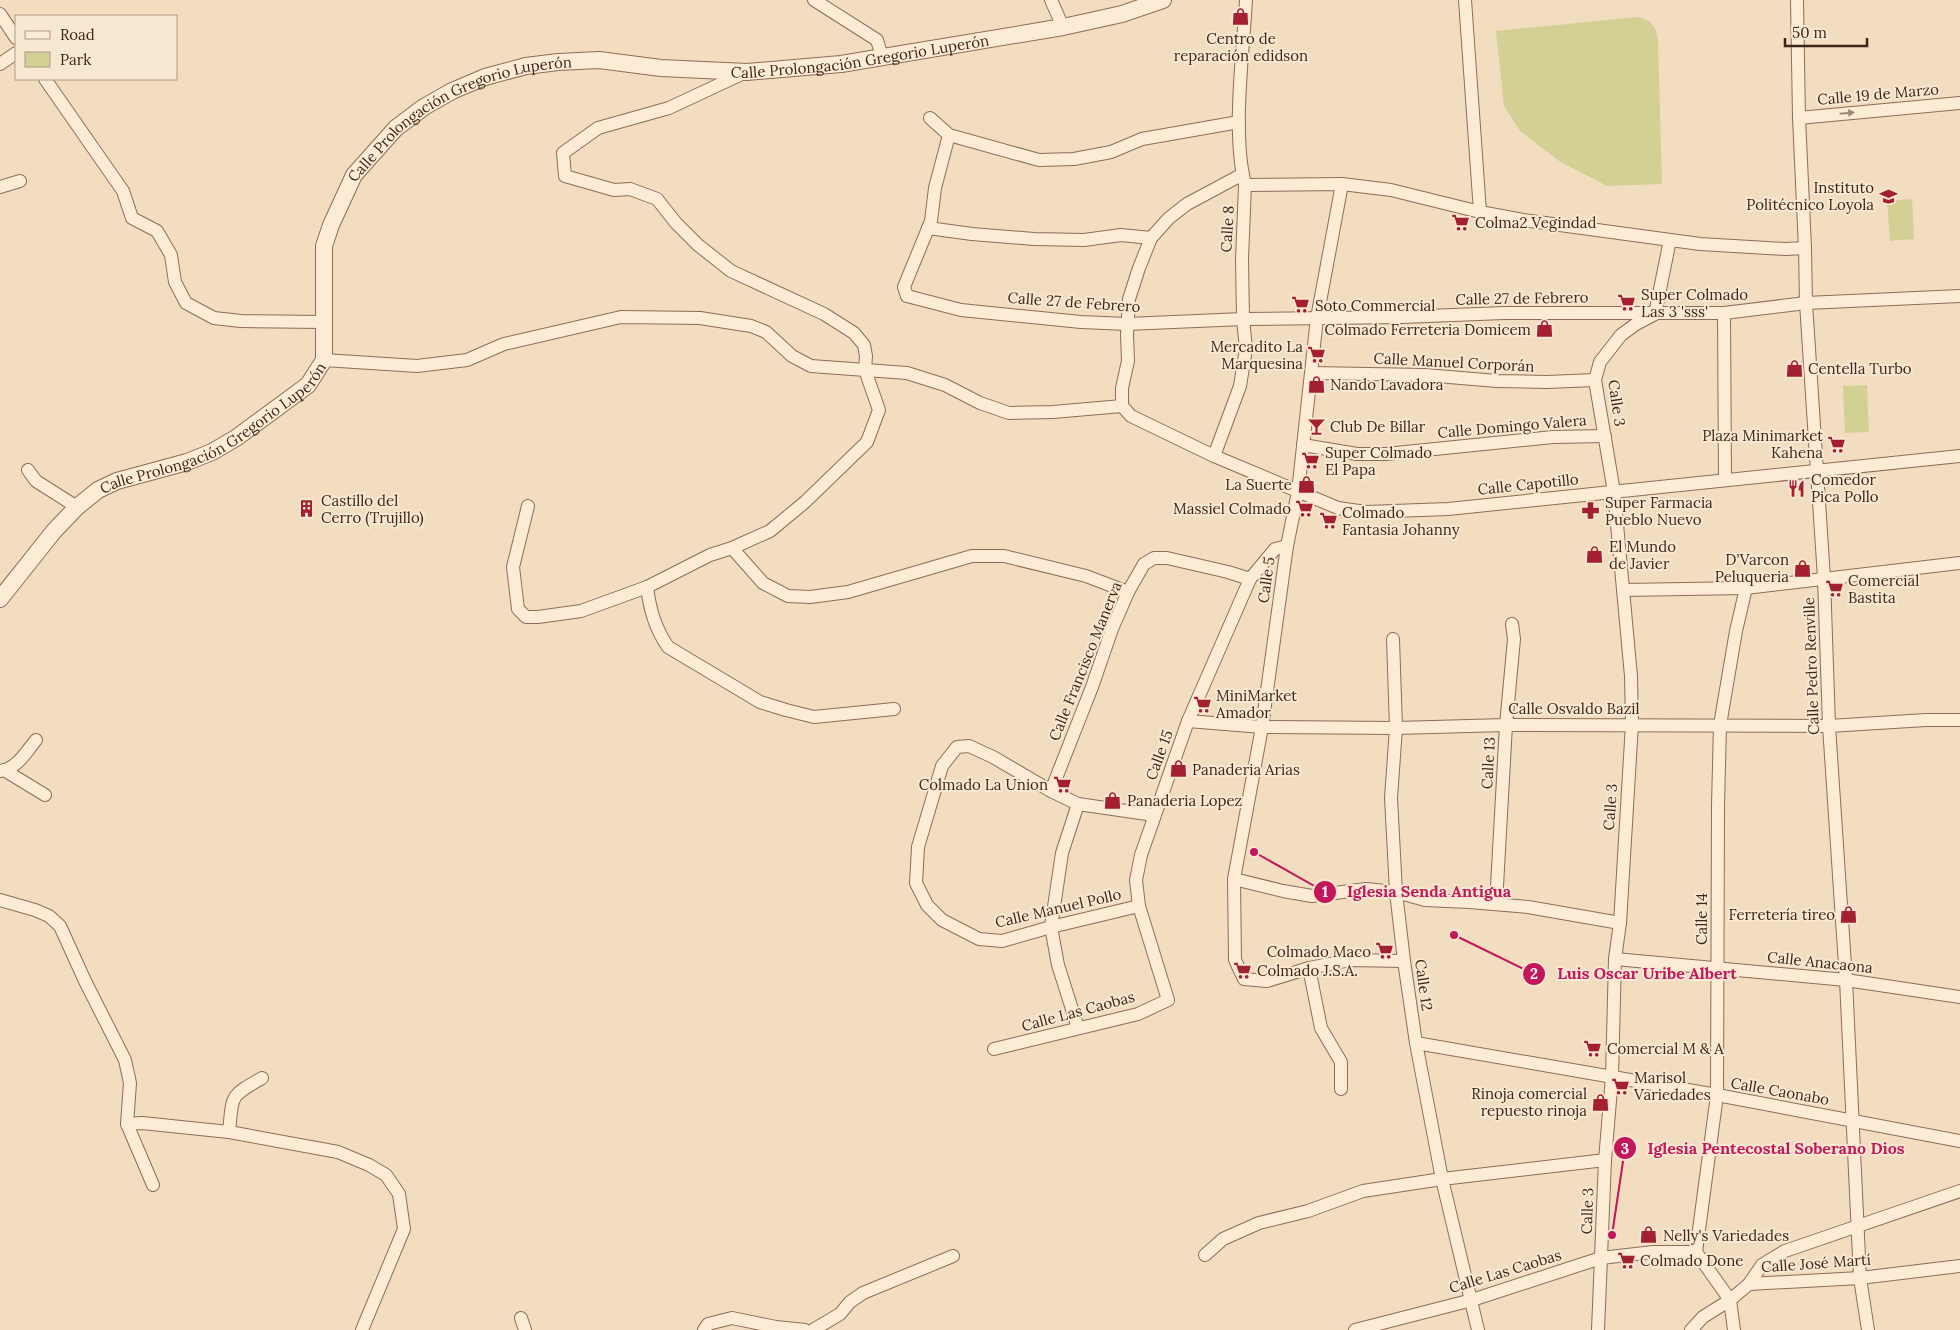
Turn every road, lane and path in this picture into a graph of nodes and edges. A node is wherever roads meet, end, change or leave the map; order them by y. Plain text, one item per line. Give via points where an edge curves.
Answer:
1 (814, 0) edge
2 (1051, 0) edge
3 (1164, 0) edge
4 (1247, 0) edge
5 (1465, 0) edge
6 (1797, 0) edge
7 (0, 14) edge
8 (1063, 27) junction
9 (15, 36) edge
10 (15, 54) edge
11 (880, 58) junction
12 (0, 64) edge
13 (747, 72) junction
14 (46, 80) edge
15 (1960, 103) edge
16 (930, 118) dead end
17 (1799, 118) junction
18 (1239, 122) junction
19 (949, 135) junction
20 (1244, 180) junction
21 (20, 182) dead end
22 (1342, 184) junction
23 (0, 187) edge
24 (1480, 212) junction
25 (928, 228) junction
26 (1151, 238) junction
27 (1670, 240) junction
28 (1805, 248) junction
29 (1960, 296) edge
30 (1806, 303) junction
31 (1724, 313) junction
32 (1655, 314) junction
33 (1317, 318) junction
34 (1243, 319) junction
35 (324, 322) junction
36 (1127, 324) junction
37 (324, 360) junction
38 (865, 370) junction
39 (1312, 373) junction
40 (1595, 380) junction
41 (1122, 406) junction
42 (1605, 436) junction
43 (1303, 444) junction
44 (1214, 456) junction
45 (1960, 456) edge
46 (28, 470) dead end
47 (1816, 471) junction
48 (1725, 480) junction
49 (1298, 492) junction
50 (1614, 492) junction
51 (528, 506) dead end
52 (77, 507) junction
53 (1287, 546) junction
54 (732, 548) junction
55 (1960, 563) edge
56 (1824, 578) junction
57 (1250, 579) junction
58 (647, 587) junction
59 (1746, 588) junction
60 (1623, 590) junction
61 (1128, 592) junction
62 (0, 599) edge
63 (1512, 624) dead end
64 (1393, 639) dead end
65 (894, 708) dead end
66 (1960, 720) edge
67 (1188, 721) junction
68 (1632, 724) junction
69 (1506, 725) junction
70 (1720, 725) junction
71 (1829, 726) junction
72 (1262, 727) junction
73 (1396, 728) junction
74 (36, 740) dead end
75 (2, 770) edge
76 (1051, 791) junction
77 (45, 795) dead end
78 (1078, 804) junction
79 (1154, 815) junction
80 (1234, 879) junction
81 (1396, 892) junction
82 (0, 900) edge
83 (1496, 904) junction
84 (1139, 906) junction
85 (1620, 923) junction
86 (1051, 927) junction
87 (1615, 959) junction
88 (1404, 961) junction
89 (1309, 968) junction
90 (1718, 968) junction
91 (1846, 980) junction
92 (1960, 997) edge
93 (1168, 1000) joint
94 (1078, 1028) junction
95 (1416, 1043) junction
96 (994, 1049) dead end
97 (1612, 1077) junction
98 (262, 1078) dead end
99 (1341, 1088) dead end
100 (1717, 1096) junction
101 (1852, 1120) junction
102 (127, 1124) junction
103 (229, 1132) junction
104 (1960, 1141) edge
105 (1605, 1160) junction
106 (1442, 1179) junction
107 (153, 1185) dead end
108 (1960, 1190) edge
109 (1858, 1227) junction
110 (1696, 1252) junction
111 (1205, 1255) dead end
112 (953, 1256) dead end
113 (1601, 1258) junction
114 (1960, 1266) edge
115 (1860, 1278) junction
116 (1749, 1284) junction
117 (1472, 1300) junction
118 (1730, 1300) junction
119 (362, 1330) edge
120 (704, 1330) edge
121 (805, 1330) edge
122 (813, 1330) edge
123 (1355, 1330) edge
124 (1478, 1330) edge
125 (1598, 1330) edge
126 (1691, 1330) edge
127 (1734, 1330) edge
128 (1868, 1330) edge

1 - 11 street via 877,40
2 - 8 street
3 - 8 street, Calle Prolongación Gregorio Luperón via 1122,14
4 - 18 street, Calle 8
5 - 24 street
6 - 17 street, Calle Pedro Renville
7 - 9 street
8 - 11 street, Calle Prolongación Gregorio Luperón
10 - 12 street
11 - 13 street, Calle Prolongación Gregorio Luperón
13 - 35 street, Calle Prolongación Gregorio Luperón via 660,68 599,60 558,62 526,66 486,77 424,107 396,128 354,175 324,246
13 - 38 street via 669,108 598,128 563,154 565,176 614,190 630,189 657,199 676,224 731,272 824,314 854,332 864,345
14 - 35 street via 123,192 132,218 157,232 171,255 175,282 186,303 214,318
17 -> 15 street, Calle 19 de Marzo
16 - 19 street
17 - 28 street, Calle Pedro Renville
18 - 19 street via 1142,139 1111,152 1074,159 1039,160
18 - 20 street, Calle 8
19 - 25 street
20 - 22 street
20 - 26 street via 1187,204
20 - 34 street, Calle 8
21 - 23 street
22 - 24 street via 1391,190
22 - 33 street, Calle 5
24 - 27 street
25 - 26 street via 1034,239 1084,240 1121,235
25 - 36 street, Calle 27 de Febrero via 904,287 907,296 961,310
26 - 36 street via 1129,299
27 - 28 street
27 - 32 street
28 - 30 street, Calle Pedro Renville
29 - 30 street, Calle 27 de Febrero
30 - 31 street, Calle 27 de Febrero
30 - 47 street, Calle Pedro Renville
31 - 32 street, Calle 27 de Febrero
31 - 48 street
32 - 33 street, Calle 27 de Febrero via 1504,313
32 - 40 street, Calle 3 via 1621,335 1600,362
33 - 34 street, Calle 27 de Febrero
33 - 39 street, Calle 5
34 - 36 street, Calle 27 de Febrero
34 - 44 street, Calle 8 via 1246,349 1240,386
35 - 37 street, Calle Prolongación Gregorio Luperón
36 - 41 street via 1128,361
37 - 38 street via 417,366 467,360 504,344 621,317 700,318 751,326 766,332 792,356 811,366
37 - 52 street, Calle Prolongación Gregorio Luperón via 308,385 236,438 187,462 117,480
38 - 41 street via 907,373 945,385 1009,413
38 - 54 street via 879,410 868,442 770,531
39 - 40 street, Calle Manuel Corporán via 1425,375 1497,381
39 - 43 street, Calle 5
40 - 42 street, Calle 3
41 - 44 street, Calle Capotillo via 1131,416
42 - 43 street, Calle Domingo Valera via 1553,437 1386,454 1358,454
42 - 50 street, Calle 3
43 - 49 street, Calle 5
44 - 49 street, Calle Capotillo
45 - 47 street, Calle Capotillo
46 - 52 street via 36,481
47 - 48 street, Calle Capotillo
47 - 56 street, Calle Pedro Renville
48 - 50 street, Calle Capotillo
49 - 50 street, Calle Capotillo via 1338,508 1366,512 1448,509
49 - 53 street, Calle 5
50 - 60 street, Calle 3
51 - 58 street via 513,567 518,609 526,617 581,611
52 - 62 street, Calle Prolongación Gregorio Luperón
53 - 57 street, Calle 15 via 1275,548
53 - 72 street, Calle 5
54 - 58 street via 710,555
54 - 61 street via 763,583 788,596 848,592 972,556 1004,556 1086,576
55 - 56 street
56 - 59 street
56 - 71 street, Calle Pedro Renville
57 - 61 street, Calle Francisco Manerva via 1183,561 1154,558 1144,564
57 - 67 street, Calle 15
58 - 65 street via 653,619 668,648 760,702 814,717
59 - 60 street
59 - 70 street, Calle 14
60 - 68 street, Calle 3
61 - 76 street, Calle Francisco Manerva
63 - 69 street, Calle 13 via 1514,639
64 - 73 street, Calle 12
66 - 71 street, Calle Osvaldo Bazil
67 - 72 street, Calle Osvaldo Bazil
67 - 79 street, Calle 15
68 - 69 street, Calle Osvaldo Bazil
68 - 70 street, Calle Osvaldo Bazil
68 - 85 street, Calle 3
69 - 73 street, Calle Osvaldo Bazil
69 - 83 street, Calle 13
70 - 71 street, Calle Osvaldo Bazil
70 - 90 street, Calle 14
71 - 91 street, Calle Pedro Renville
72 - 73 street, Calle Osvaldo Bazil
72 - 80 street, Calle 5
73 - 81 street, Calle 12 via 1391,798
74 - 75 street via 18,762
75 - 77 street
76 - 78 street, Calle Manuel Pollo
76 - 86 street, Calle Manuel Pollo via 993,757 969,746 957,747 942,766 918,847 916,883 927,905 942,920 979,939 1002,941
78 - 79 street, Calle Manuel Pollo
78 - 86 street via 1062,853
79 - 84 street, Calle 15 via 1136,880
80 - 81 street via 1312,896 1366,889
80 - 89 street, Calle 5 via 1235,960 1244,979 1267,981
81 - 83 street via 1425,900
81 - 88 street, Calle 12
82 - 102 street via 49,916 60,926 126,1060 130,1083
83 - 85 street
84 - 86 street, Calle Manuel Pollo
84 - 93 street, Calle 15
85 - 87 street, Calle 3
86 - 94 street via 1058,965
87 - 90 street, Calle Anacaona
87 - 97 street, Calle 3
88 - 89 street via 1350,960
88 - 95 street, Calle 12
89 - 99 street via 1321,1028 1341,1062
90 - 91 street, Calle Anacaona
90 - 100 street, Calle 14
91 - 92 street, Calle Anacaona
91 - 101 street, Calle Pedro Renville
93 - 94 street, Calle Las Caobas via 1138,1014
94 - 96 street, Calle Las Caobas
95 - 97 street, Calle Caonabo
95 - 106 street, Calle 12
97 - 100 street, Calle Caonabo
97 - 105 street, Calle 3
98 - 103 street via 239,1091 233,1099
100 - 101 street, Calle Caonabo
100 - 110 street, Calle 14
101 - 104 street, Calle Caonabo
101 - 109 street, Calle Pedro Renville
102 - 103 street
102 - 107 street
103 - 119 street via 338,1152 386,1175 399,1194 404,1229
105 - 106 street
105 - 113 street, Calle 3
106 - 111 street via 1363,1191 1308,1211 1259,1223 1223,1239
106 - 117 street, Calle 12
108 - 109 street
109 - 115 street, Calle Pedro Renville
109 - 116 street via 1784,1251 1762,1265
110 - 113 street, Calle Las Caobas via 1653,1252
110 - 118 street
112 - 122 street via 863,1292 840,1314
113 - 117 street, Calle Las Caobas
113 - 125 street, Calle 3
114 - 115 street, Calle José Martí
115 - 116 street, Calle José Martí
115 - 128 street, Calle Pedro Renville
116 - 118 street, Calle José Martí
117 - 123 street, Calle Las Caobas
117 - 124 street, Calle 12
118 - 126 street, Calle José Martí
118 - 127 street
120 - 121 street via 717,1320 732,1318

